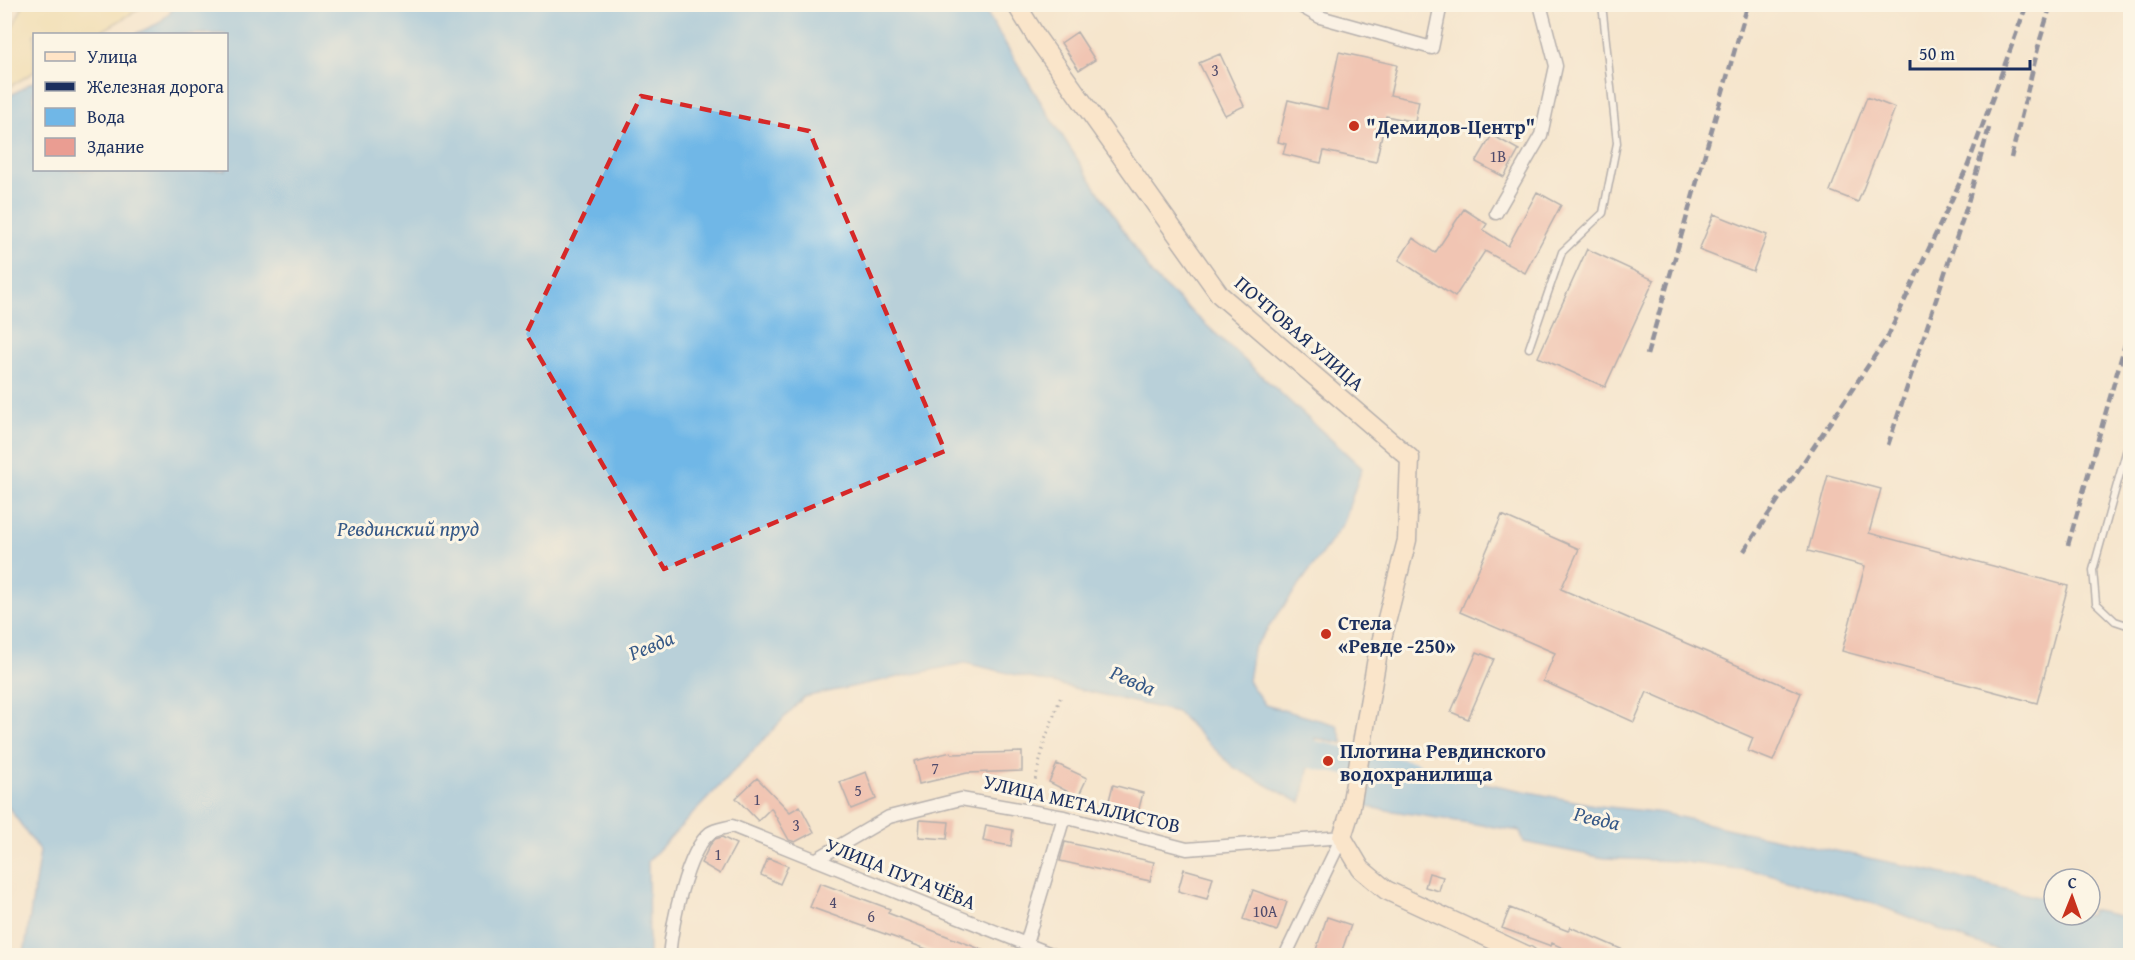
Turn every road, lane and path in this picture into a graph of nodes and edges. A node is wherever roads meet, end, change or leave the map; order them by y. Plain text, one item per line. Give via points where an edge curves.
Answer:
1 (1016, 4) edge
2 (1297, 4) edge
3 (1441, 4) edge
4 (1540, 4) edge
5 (1602, 4) edge
6 (1496, 213) dead end
7 (1528, 348) dead end
8 (2130, 438) edge
9 (2130, 626) edge
10 (1061, 696) dead end
11 (1027, 810) junction
12 (1064, 817) junction
13 (1342, 837) junction
14 (815, 860) junction
15 (1026, 944) junction
16 (669, 956) edge
17 (1056, 956) edge
18 (1286, 956) edge
19 (1528, 956) edge

1 - 13 street, ПОЧТОВАЯ УЛИЦА via 1220,295 1410,458 1407,540 1377,658 1350,812
2 - 3 street via 1320,17 1432,48
4 - 6 street via 1556,66 1544,124
5 - 7 lane via 1617,143 1603,213 1562,252
8 - 9 lane via 2093,570 2096,603 2115,621
10 - 11 path
11 - 12 street, УЛИЦА МЕТАЛЛИСТОВ
11 - 14 street, УЛИЦА МЕТАЛЛИСТОВ via 961,799 889,817
12 - 13 street, УЛИЦА МЕТАЛЛИСТОВ via 1187,849
12 - 15 street
13 - 18 street
13 - 19 street via 1361,869 1386,890
14 - 15 street, УЛИЦА ПУГАЧЁВА
14 - 16 street, УЛИЦА ПУГАЧЁВА via 732,826 711,831 698,847 684,882
15 - 17 street, УЛИЦА ПУГАЧЁВА

